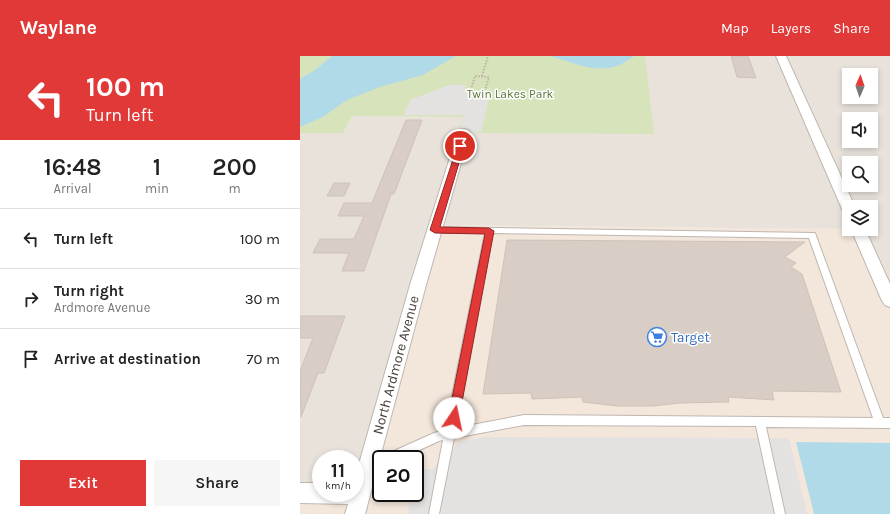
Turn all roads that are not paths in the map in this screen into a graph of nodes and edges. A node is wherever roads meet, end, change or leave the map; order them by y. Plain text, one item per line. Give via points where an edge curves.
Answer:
1 (781, 56) edge
2 (464, 132) dead end
3 (845, 200) edge
4 (435, 230) junction
5 (489, 231) junction
6 (861, 236) edge
7 (890, 301) edge
8 (760, 422) junction
9 (880, 423) junction
10 (890, 423) edge
11 (451, 433) junction
12 (378, 450) edge
13 (408, 450) edge
14 (372, 470) edge
15 (364, 488) edge
16 (300, 493) edge
17 (312, 493) edge
18 (359, 502) edge
19 (355, 514) edge
20 (434, 514) edge
21 (780, 514) edge

1 - 3 street
2 - 4 street, North Ardmore Avenue
4 - 5 lane
4 - 12 street, North Ardmore Avenue via 418,285
5 - 9 lane via 812,235
5 - 11 lane
6 - 7 street
8 - 9 lane
8 - 11 lane via 524,420
8 - 21 lane
9 - 10 lane
11 - 13 lane via 438,436
11 - 20 lane
14 - 15 street, North Ardmore Avenue
16 - 17 street
18 - 19 street, North Ardmore Avenue

